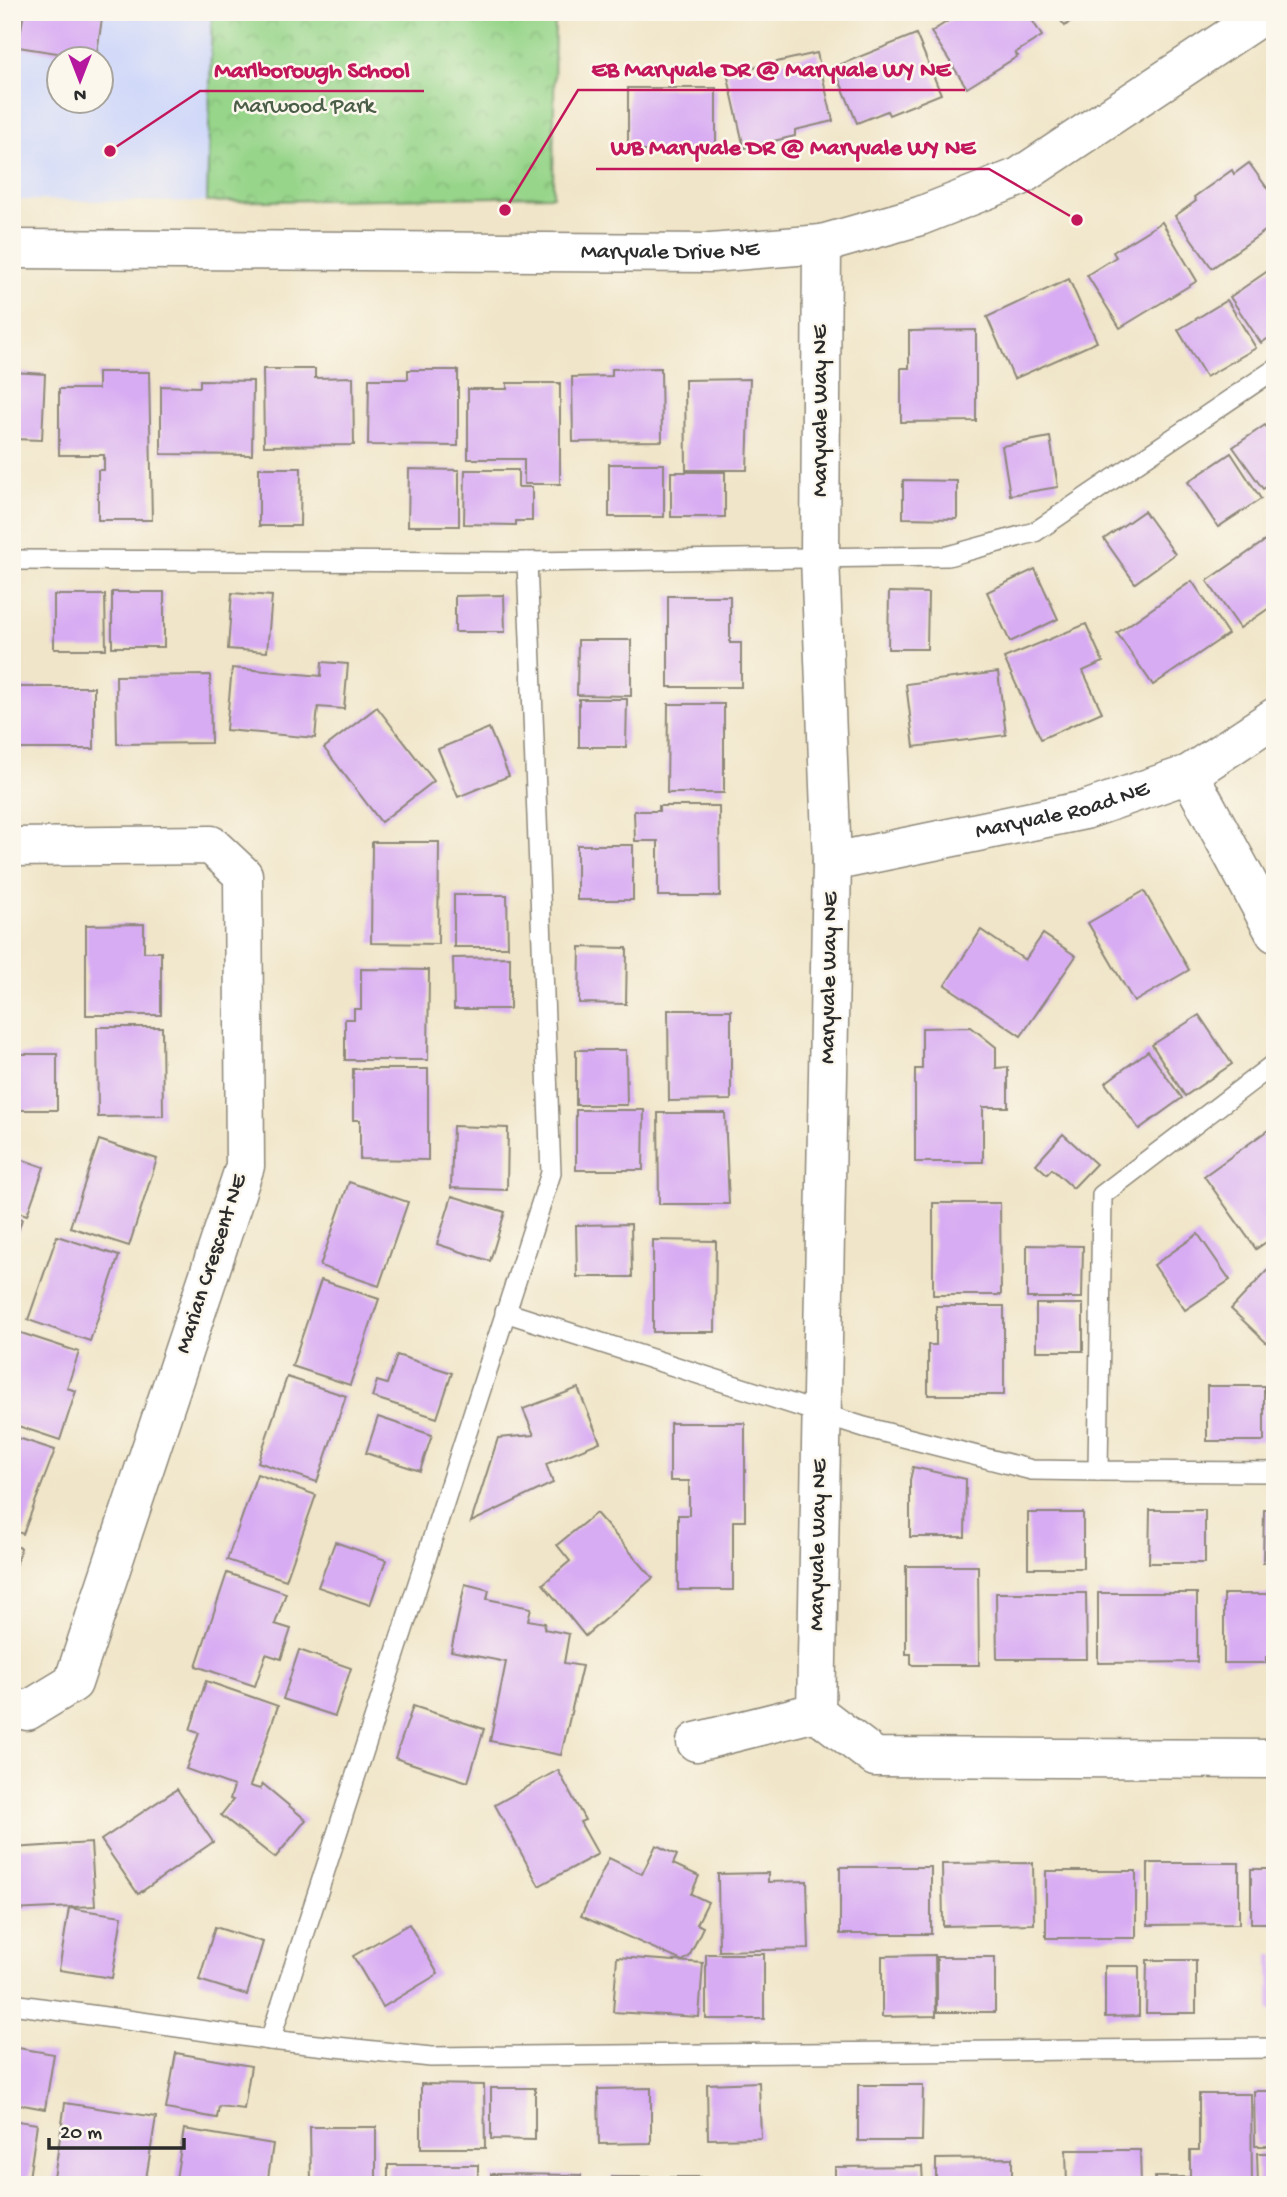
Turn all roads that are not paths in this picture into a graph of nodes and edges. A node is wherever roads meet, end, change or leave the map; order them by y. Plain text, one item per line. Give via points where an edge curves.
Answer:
1 (1267, 12) edge
2 (822, 244) junction
3 (12, 249) edge
4 (1275, 369) edge
5 (820, 557) junction
6 (12, 560) edge
7 (527, 562) junction
8 (1275, 717) edge
9 (1189, 774) junction
10 (12, 847) edge
11 (832, 862) junction
12 (1275, 933) edge
13 (1275, 1063) edge
14 (505, 1312) junction
15 (822, 1415) junction
16 (1098, 1471) junction
17 (1275, 1472) edge
18 (12, 1706) edge
19 (816, 1712) junction
20 (696, 1742) dead end
21 (1275, 1759) edge
22 (12, 2004) edge
23 (270, 2040) junction
24 (1275, 2048) edge

1 - 2 street, Maryvale Drive NE via 1019,177 920,216
2 - 3 street, Maryvale Drive NE via 711,253
2 - 5 street, Maryvale Way NE
4 - 5 lane via 1035,533 948,556
5 - 7 lane
5 - 11 street, Maryvale Way NE
6 - 7 lane
7 - 14 lane via 551,1173
8 - 9 street, Maryvale Road NE
9 - 11 street, Maryvale Road NE via 1085,810
9 - 12 street
10 - 18 street, Marian Crescent NE via 211,845 243,875 245,1166 73,1682 27,1711
11 - 15 street, Maryvale Way NE
13 - 16 lane via 1102,1195
14 - 15 lane
14 - 23 lane
15 - 16 lane via 1032,1470
15 - 19 street, Maryvale Way NE
16 - 17 lane
19 - 20 street
19 - 21 street via 875,1757
22 - 23 lane
23 - 24 lane via 431,2057

